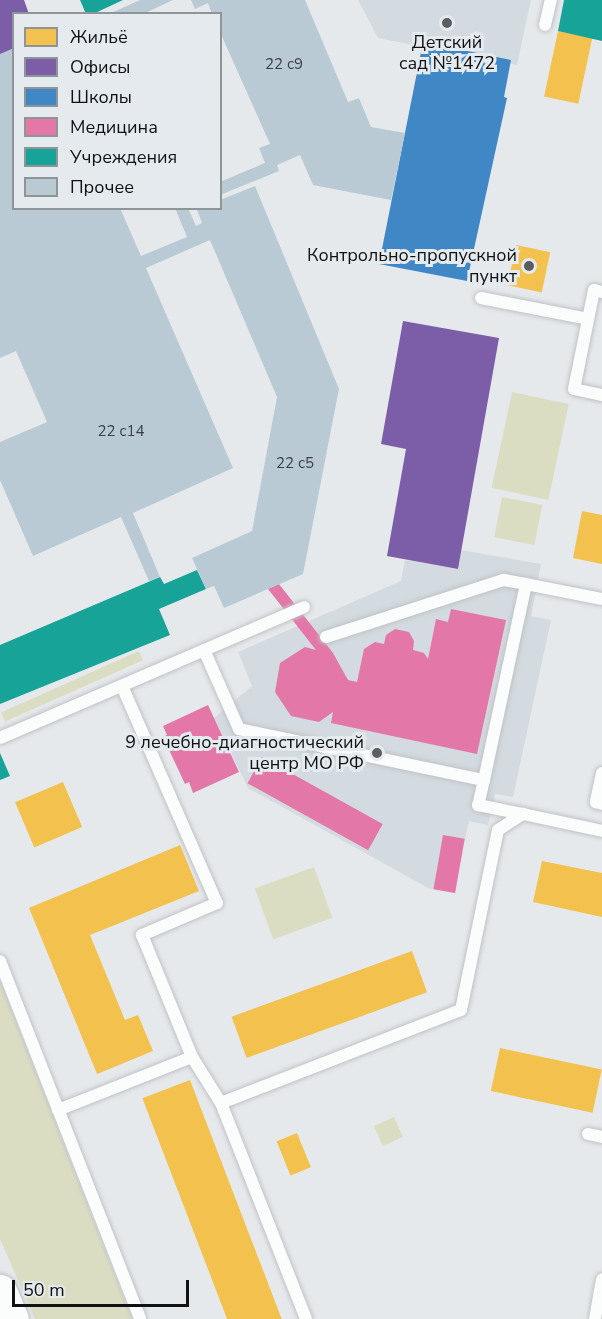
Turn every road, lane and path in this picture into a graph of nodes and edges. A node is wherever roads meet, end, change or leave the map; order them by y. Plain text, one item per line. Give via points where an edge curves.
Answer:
1 (550, 0) edge
2 (545, 25) dead end
3 (602, 292) edge
4 (481, 298) dead end
5 (588, 320) junction
6 (602, 395) edge
7 (526, 584) junction
8 (602, 599) edge
9 (304, 607) dead end
10 (326, 637) dead end
11 (204, 651) junction
12 (122, 686) junction
13 (0, 738) edge
14 (602, 773) edge
15 (484, 780) junction
16 (602, 804) edge
17 (523, 814) junction
18 (602, 831) edge
19 (0, 961) edge
20 (192, 1057) junction
21 (221, 1103) junction
22 (58, 1110) junction
23 (588, 1134) dead end
24 (602, 1137) edge
25 (602, 1280) edge
26 (0, 1291) edge
27 (12, 1319) edge
28 (140, 1319) edge
29 (306, 1319) edge
30 (595, 1319) edge

1 - 2 lane
3 - 5 lane via 594,290
4 - 5 lane
5 - 6 lane via 574,389
7 - 8 lane
7 - 10 lane via 504,580
7 - 15 lane
9 - 11 lane
11 - 12 lane
11 - 15 lane via 239,729
12 - 13 lane
12 - 20 lane via 217,903 142,935
14 - 16 lane via 596,802
15 - 17 lane via 478,805
17 - 18 lane
17 - 21 lane via 498,830 461,1010
19 - 22 lane
20 - 21 lane
20 - 22 lane
21 - 29 lane
22 - 28 lane
23 - 24 lane
25 - 30 lane
26 - 27 main road

